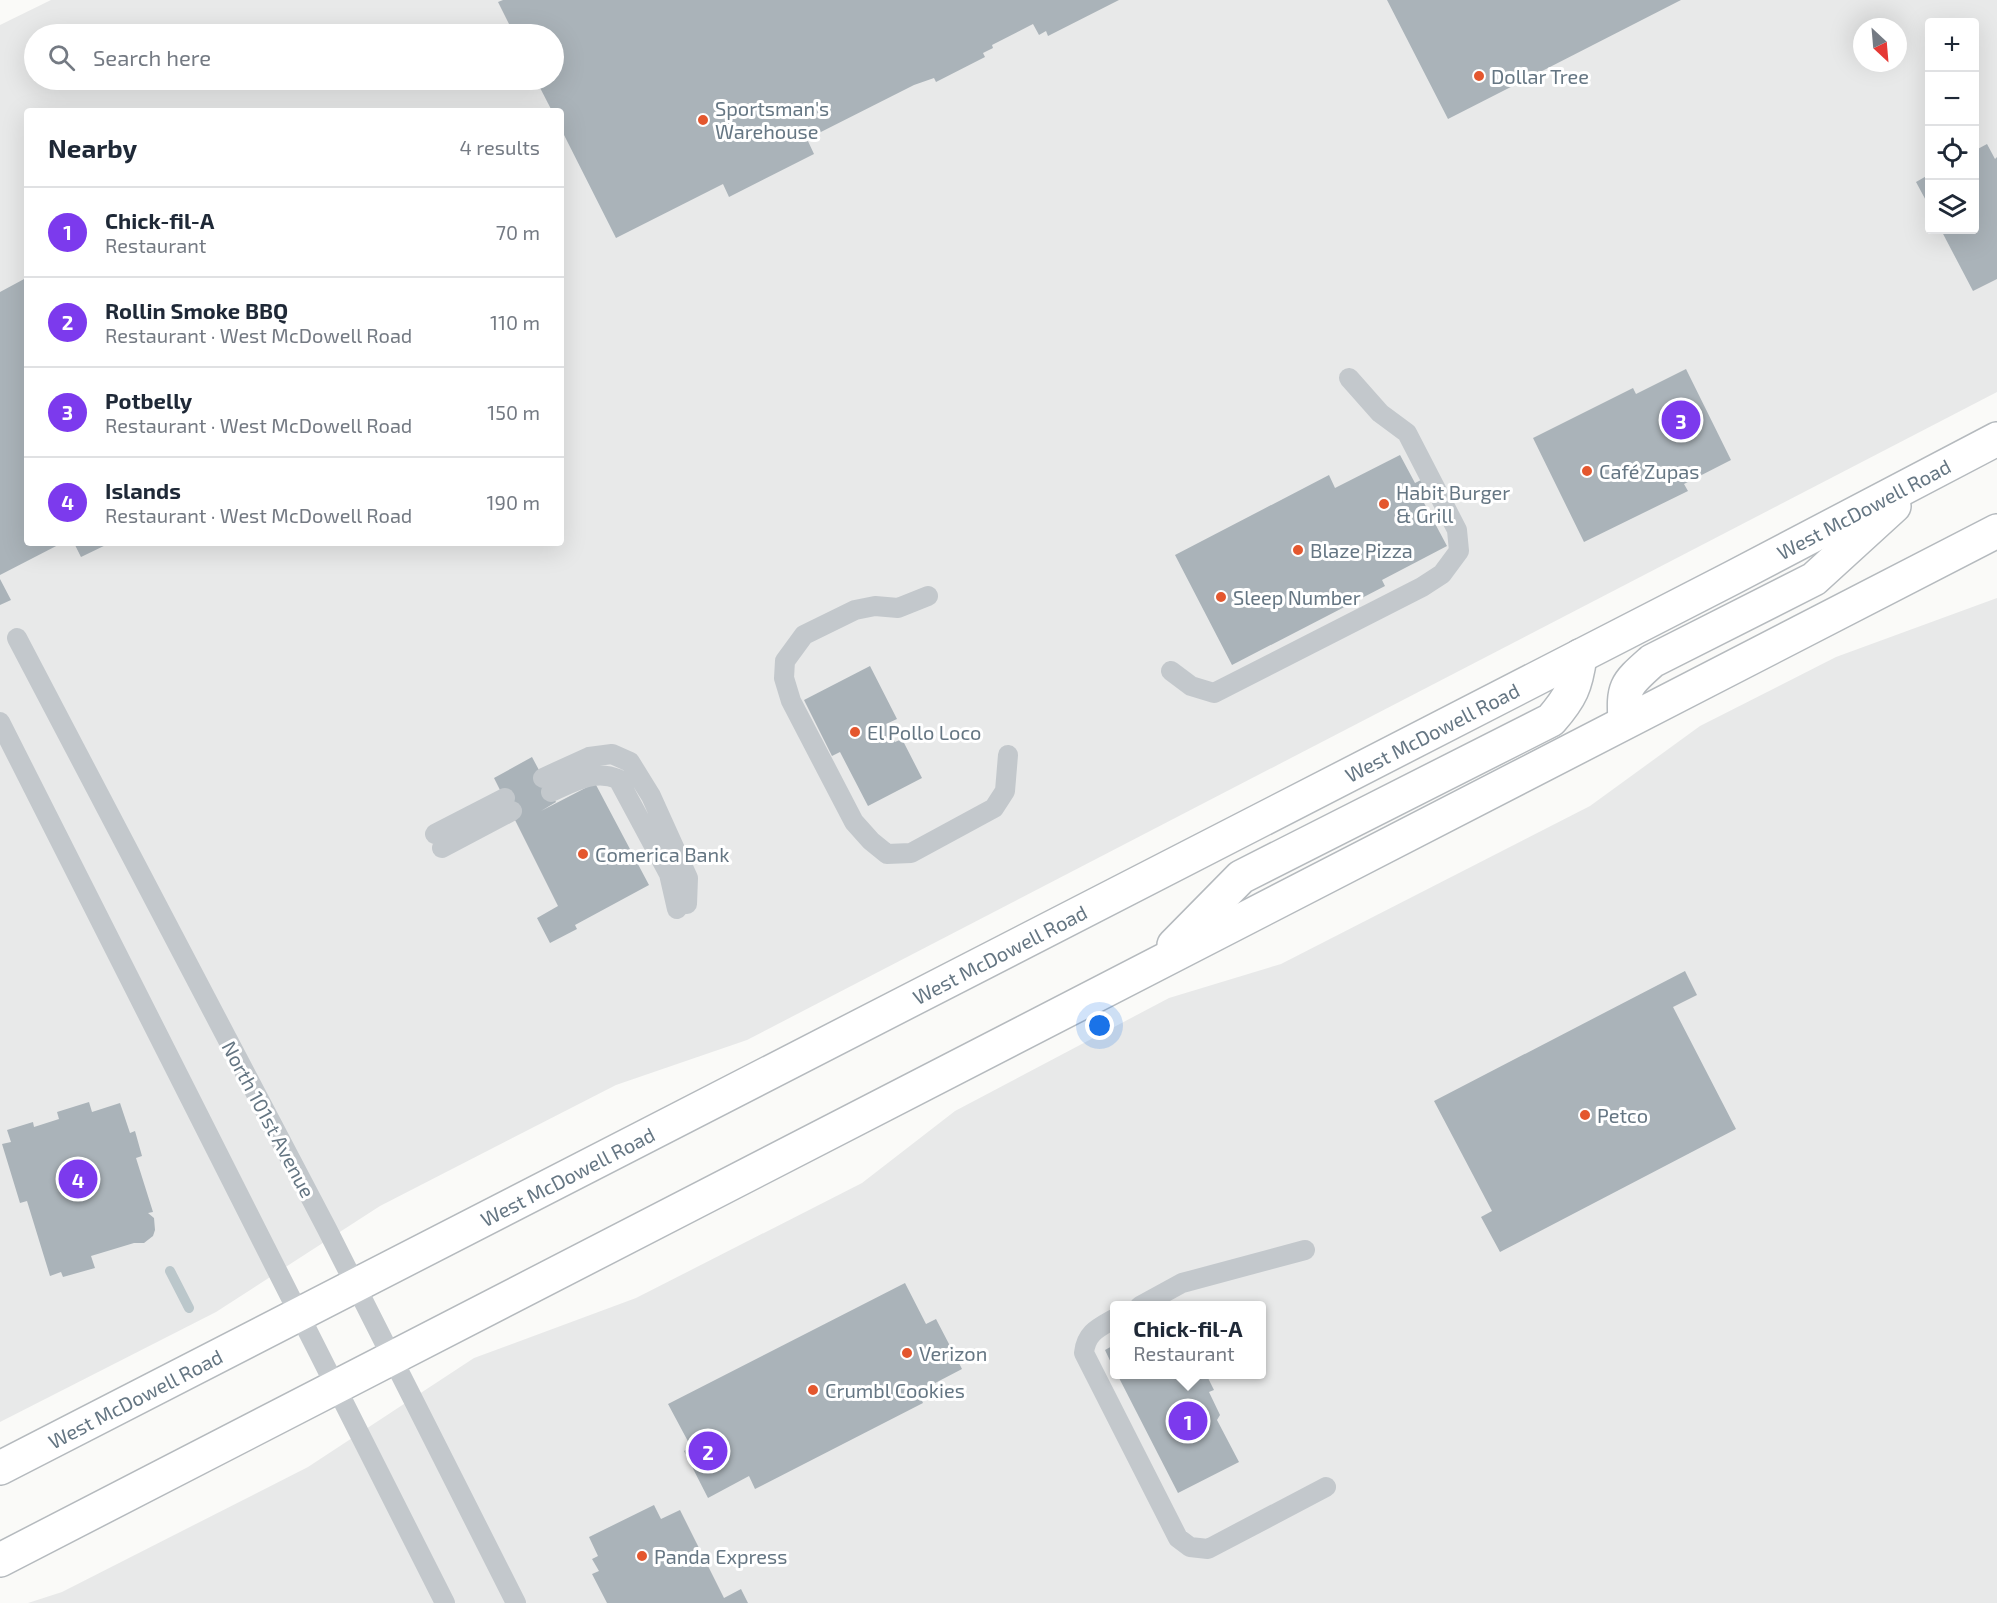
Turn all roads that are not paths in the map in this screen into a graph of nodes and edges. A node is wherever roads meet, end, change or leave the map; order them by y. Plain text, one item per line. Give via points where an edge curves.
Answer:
1 (1349, 378) dead end
2 (1997, 439) edge
3 (1930, 474) junction
4 (1997, 531) edge
5 (928, 596) dead end
6 (17, 638) dead end
7 (1580, 656) junction
8 (1171, 671) dead end
9 (0, 722) edge
10 (1625, 722) junction
11 (1008, 755) dead end
12 (547, 785) dead end
13 (508, 804) dead end
14 (439, 841) dead end
15 (682, 907) dead end
16 (1154, 965) junction
17 (1305, 1250) dead end
18 (355, 1287) junction
19 (1148, 1301) edge
20 (301, 1315) junction
21 (1110, 1321) edge
22 (392, 1358) junction
23 (336, 1388) junction
24 (0, 1468) edge
25 (1326, 1487) dead end
26 (0, 1560) edge
27 (445, 1603) edge
28 (516, 1603) edge

1 - 8 lane via 1380,412 1407,433 1457,530 1459,551 1442,574 1422,587 1214,693 1191,686
2 - 3 main road, West McDowell Road
3 - 7 main road, West McDowell Road
3 - 10 main road via 1814,579 1652,661 1623,693
4 - 10 main road
5 - 11 lane via 898,608 875,606 855,610 804,635 785,661 784,678 791,701 854,822 887,854 911,853 994,808 1005,791
6 - 18 lane, North 101st Avenue
7 - 16 main road via 1576,686 1551,720 1242,877
7 - 18 main road, West McDowell Road
9 - 20 lane
10 - 16 main road
12 - 15 lane via 590,757 612,754 630,762 651,796 688,878
13 - 14 lane
16 - 22 main road
17 - 19 lane via 1182,1283
18 - 20 main road, West McDowell Road
18 - 22 lane, North 101st Avenue
20 - 23 lane
20 - 24 main road, West McDowell Road
21 - 25 lane via 1086,1339 1084,1353 1178,1538 1190,1547 1208,1549
22 - 23 main road
22 - 28 lane, North 101st Avenue
23 - 26 main road
23 - 27 lane

